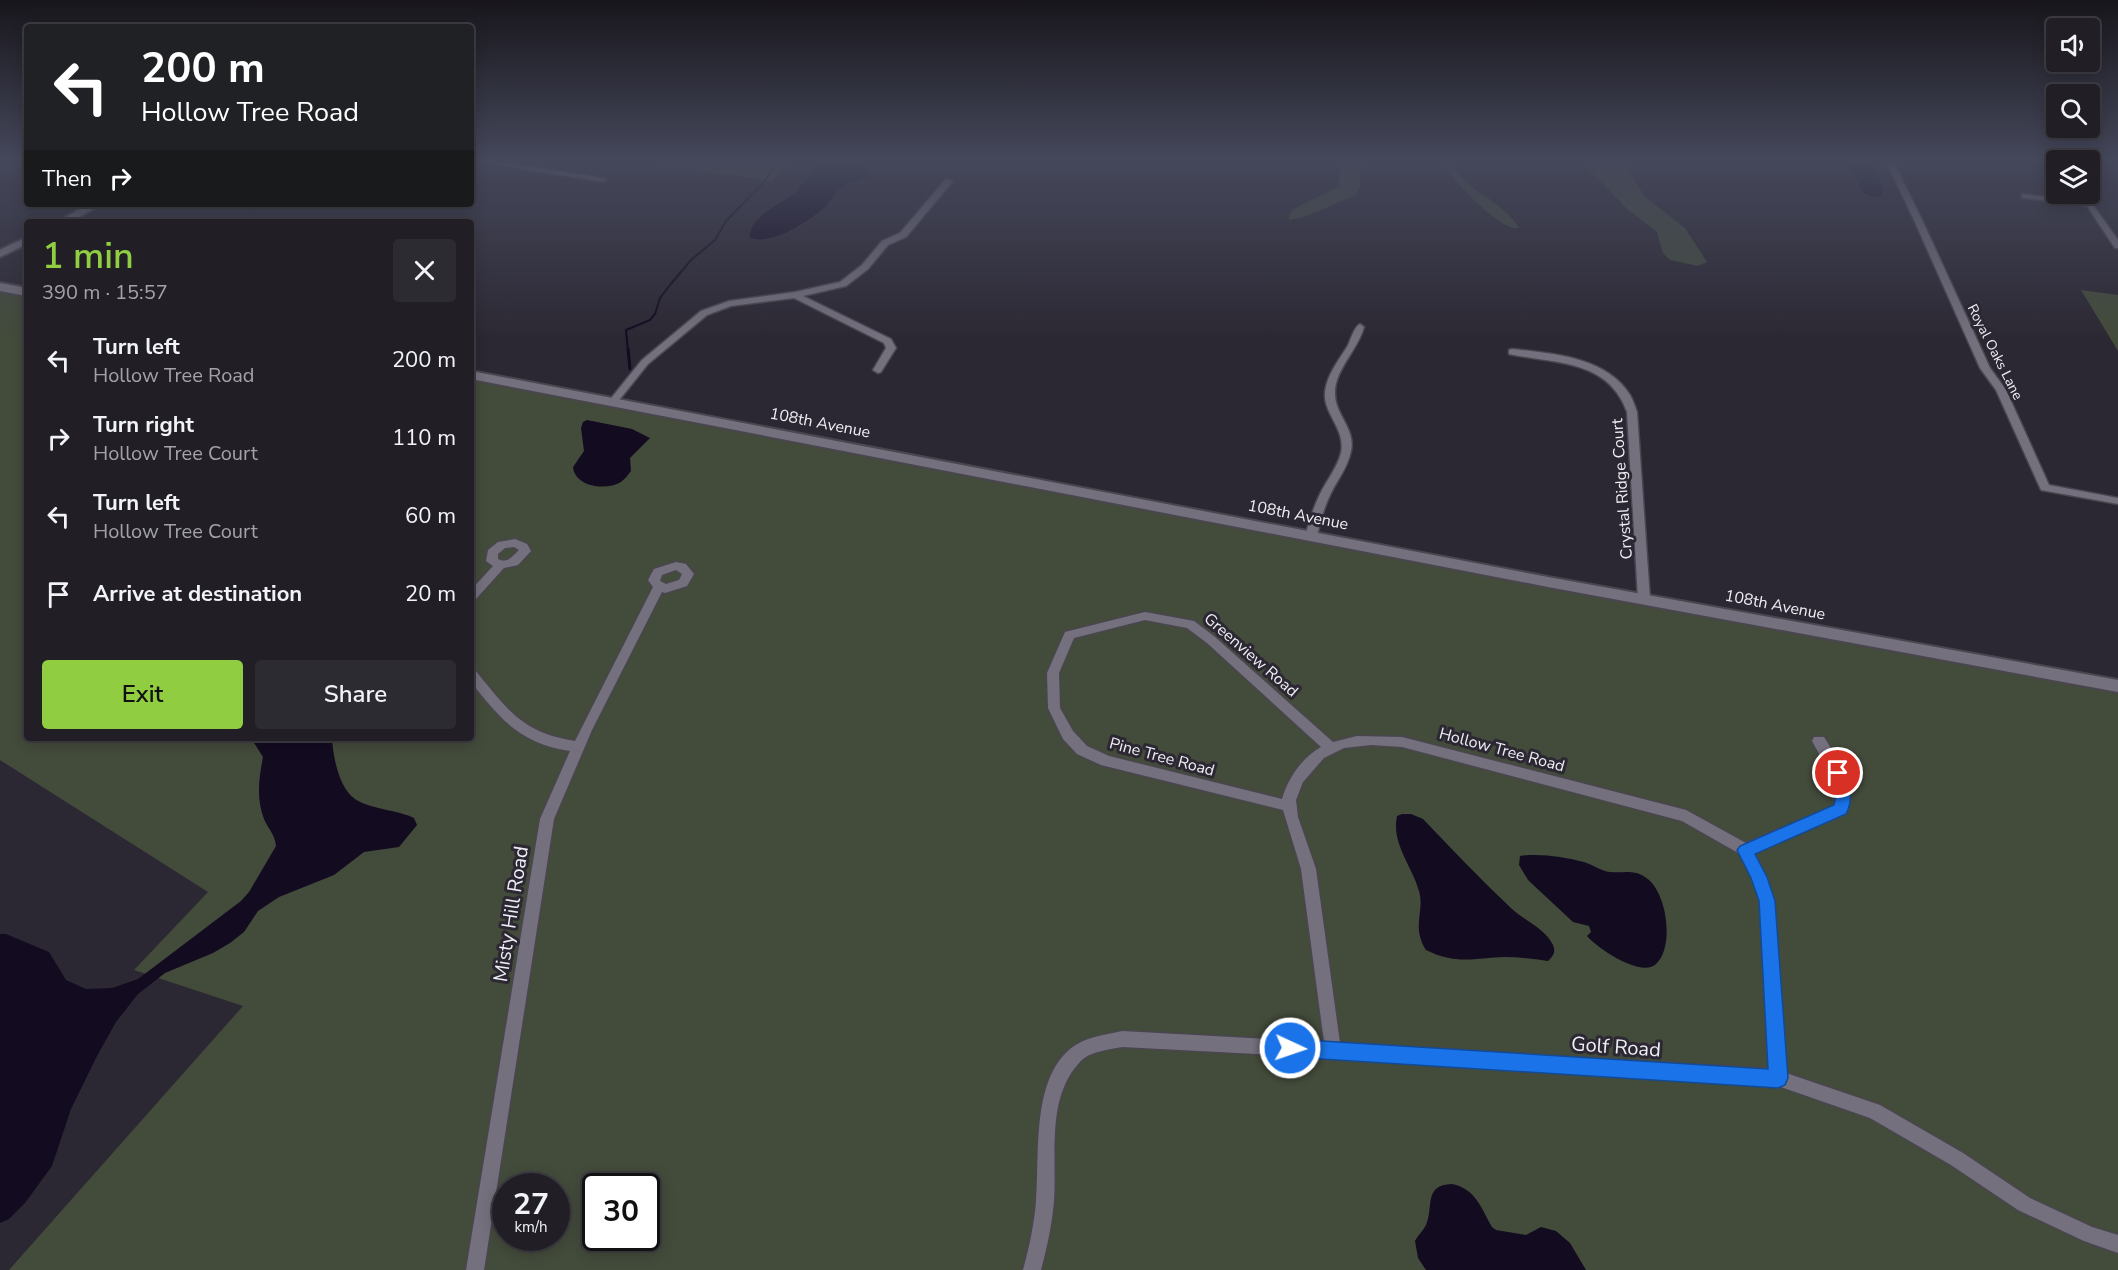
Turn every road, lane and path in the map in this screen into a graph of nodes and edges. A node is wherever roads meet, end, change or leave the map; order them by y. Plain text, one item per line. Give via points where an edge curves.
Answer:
1 (916, 220) edge
2 (1918, 220) edge
3 (2100, 220) edge
4 (24, 242) edge
5 (2118, 246) edge
6 (0, 254) edge
7 (0, 286) edge
8 (24, 291) edge
9 (795, 296) junction
10 (1360, 327) dead end
11 (1512, 352) dead end
12 (878, 370) dead end
13 (474, 376) edge
14 (613, 402) junction
15 (2118, 501) edge
16 (1311, 537) junction
17 (500, 564) dead end
18 (659, 587) dead end
19 (474, 594) edge
20 (1644, 599) junction
21 (1069, 635) joint
22 (474, 677) edge
23 (2118, 686) edge
24 (1819, 741) dead end
25 (579, 747) junction
26 (1330, 747) junction
27 (1288, 806) junction
28 (1745, 850) junction
29 (1333, 1050) junction
30 (1778, 1078) junction
31 (2118, 1244) edge
32 (475, 1270) edge
33 (1032, 1270) edge

1 - 9 street via 903,235 885,243 865,267 843,284
2 - 15 street, Royal Oaks Lane via 2045,488
3 - 5 street
4 - 6 street
7 - 8 street
9 - 12 street via 888,341 891,348
9 - 14 street via 729,304 704,313 645,362
10 - 16 street via 1329,393 1348,443 1346,454 1317,512
11 - 20 street, Crystal Ridge Court via 1562,358 1593,369 1629,399
13 - 14 street, 108th Avenue
14 - 16 street, 108th Avenue
16 - 20 street, 108th Avenue
17 - 19 street
18 - 25 street, Misty Hill Road
20 - 23 street, 108th Avenue
21 - 26 street, Greenview Road via 1144,616 1190,624
21 - 27 street, Pine Tree Road via 1053,673 1054,708 1068,735 1082,750 1106,761
22 - 25 street via 512,722 530,736
24 - 28 street via 1838,773 1844,794 1841,809
25 - 32 street, Misty Hill Road via 547,819
26 - 27 street, Hollow Tree Road via 1308,762 1294,784
26 - 28 street, Hollow Tree Road via 1376,739 1402,742 1686,816
27 - 29 street via 1308,866
28 - 30 street via 1767,901
29 - 30 street, Golf Road
29 - 33 street, Golf Road via 1122,1039 1099,1044 1075,1056 1057,1082 1048,1114 1044,1220
30 - 31 street, Golf Road via 1874,1111 1958,1159 2024,1204

